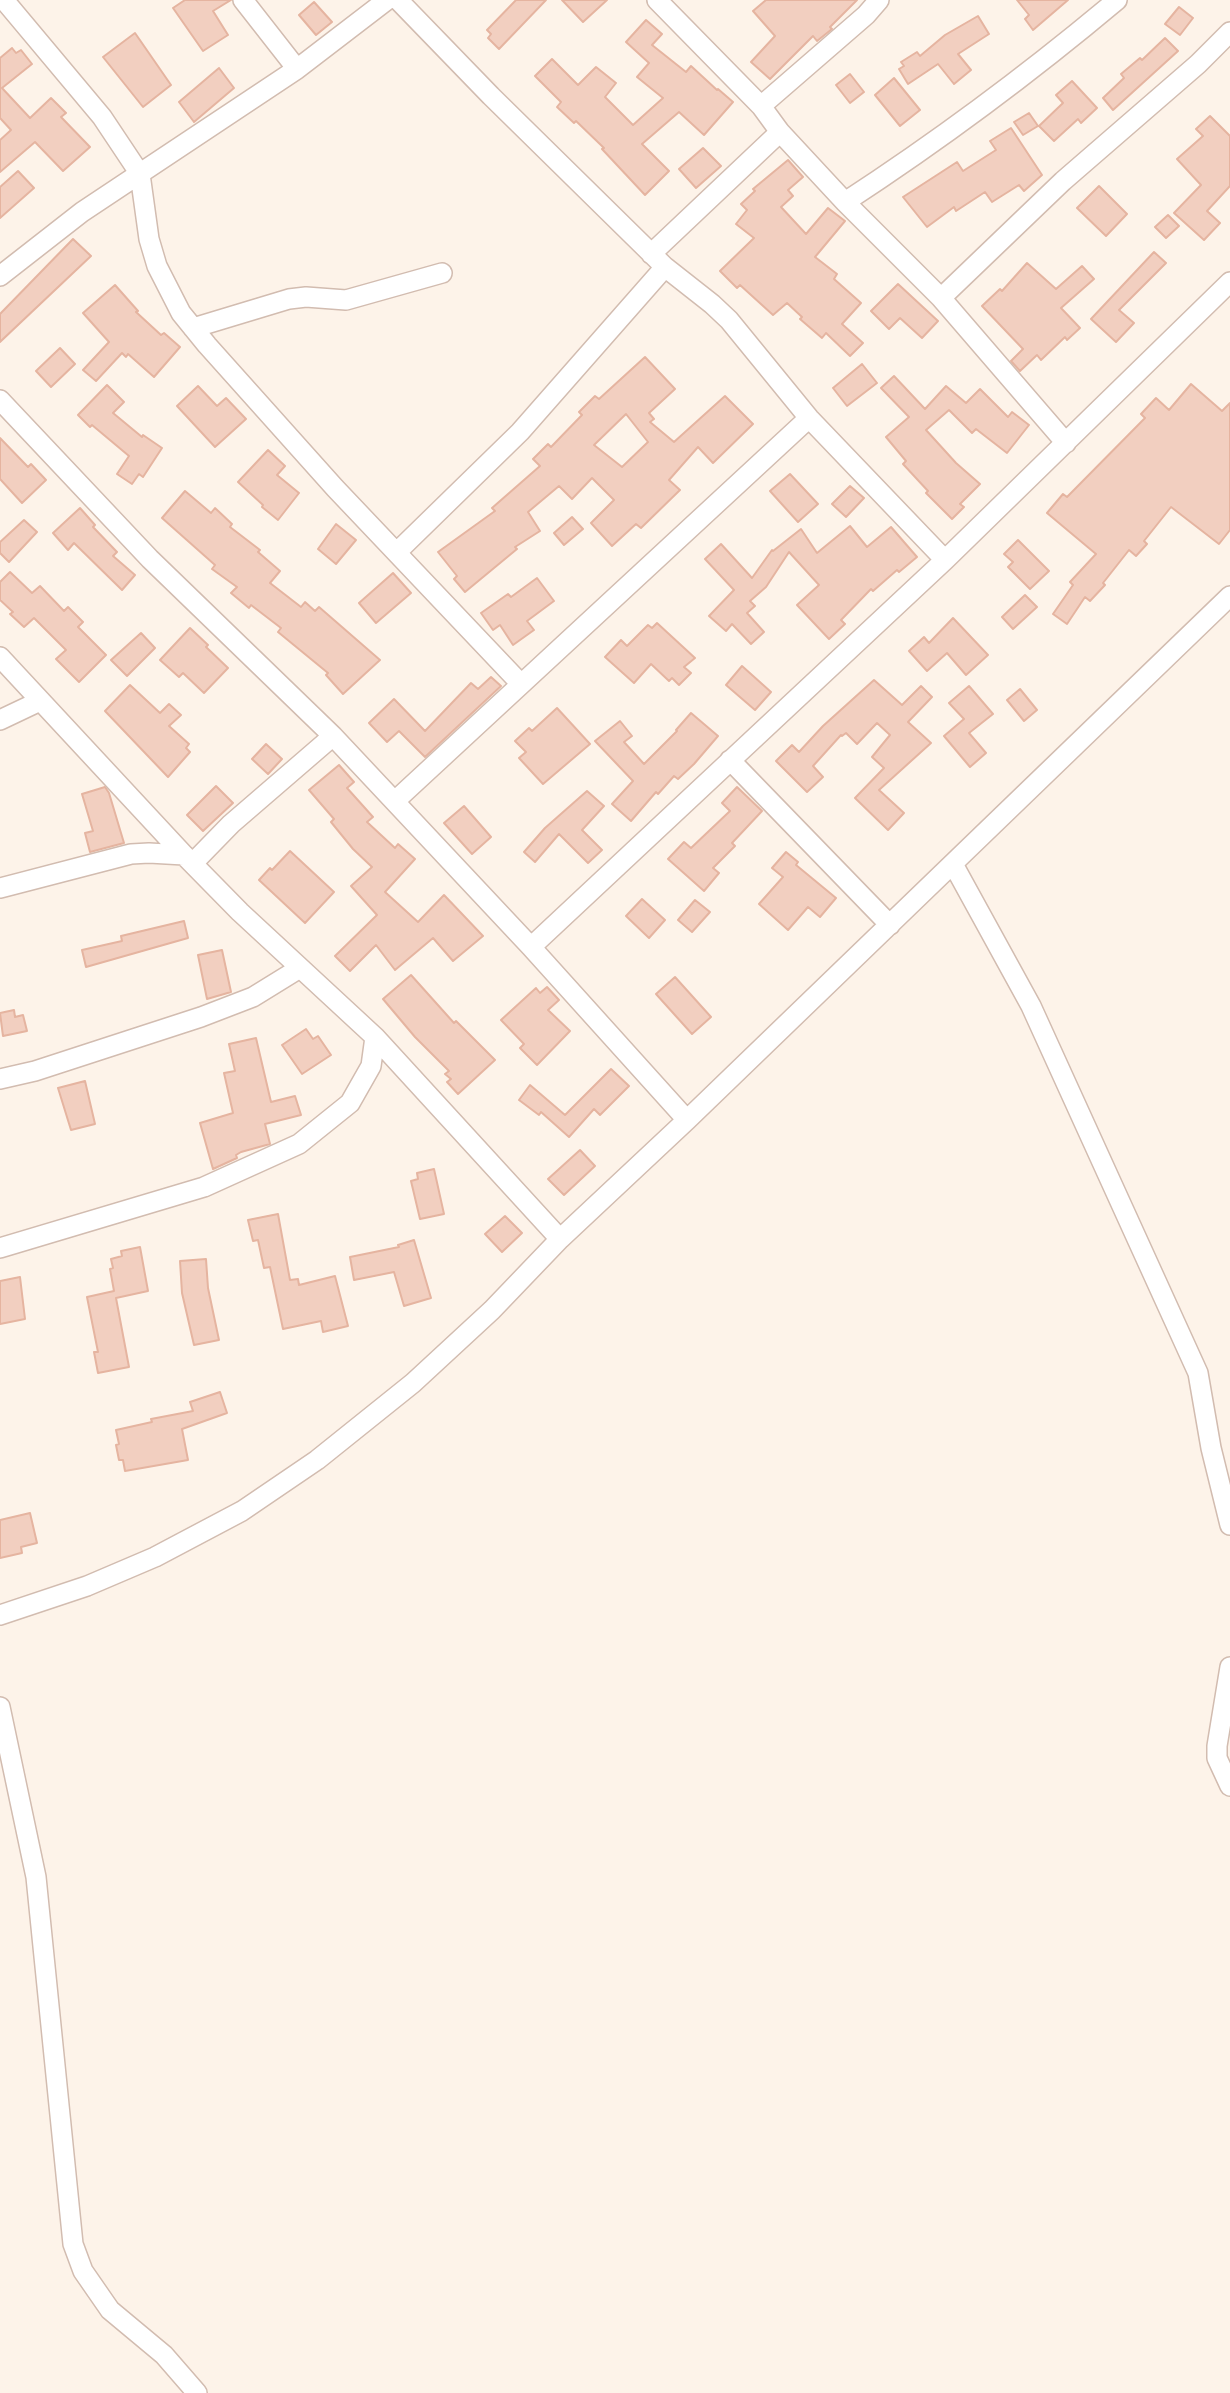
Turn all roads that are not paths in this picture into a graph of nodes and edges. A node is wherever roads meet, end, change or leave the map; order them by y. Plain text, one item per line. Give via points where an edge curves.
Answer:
1 (4, 0) edge
2 (243, 0) edge
3 (387, 0) edge
4 (398, 0) edge
5 (657, 0) edge
6 (879, 0) edge
7 (1117, 0) edge
8 (1230, 32) edge
9 (297, 69) junction
10 (761, 106) junction
11 (780, 132) junction
12 (140, 174) junction
13 (845, 202) junction
14 (658, 260) junction
15 (442, 273) dead end
16 (0, 276) edge
17 (1230, 282) edge
18 (940, 298) junction
19 (193, 328) junction
20 (0, 400) edge
21 (809, 418) junction
22 (1066, 443) junction
23 (397, 552) junction
24 (945, 560) junction
25 (1230, 596) edge
26 (0, 656) edge
27 (521, 684) junction
28 (40, 701) junction
29 (0, 720) edge
30 (333, 736) junction
31 (730, 760) junction
32 (395, 801) junction
33 (188, 859) junction
34 (953, 864) junction
35 (0, 888) edge
36 (890, 925) junction
37 (531, 947) junction
38 (300, 968) junction
39 (374, 1037) junction
40 (0, 1079) edge
41 (687, 1119) junction
42 (560, 1239) junction
43 (0, 1248) edge
44 (1230, 1525) edge
45 (0, 1615) edge
46 (1230, 1667) edge
47 (0, 1707) edge
48 (1230, 1786) edge
49 (197, 2393) edge

1 - 12 street via 102,117
2 - 9 street
3 - 9 street
4 - 14 street
5 - 10 street
6 - 10 street
7 - 13 street via 929,147
8 - 18 street
9 - 12 street
10 - 11 street
11 - 13 street
11 - 14 street
12 - 16 street
12 - 19 street via 157,266
13 - 18 street
14 - 21 street via 729,320
14 - 23 street via 520,432
15 - 19 street via 346,300 289,299
17 - 22 street
18 - 22 street
19 - 23 street
20 - 30 street via 150,559
21 - 24 street
21 - 27 street
22 - 24 street
23 - 27 street
24 - 31 street
25 - 34 street
26 - 28 street
27 - 32 street
28 - 29 street
28 - 33 street
30 - 32 street
30 - 33 street
31 - 36 street
31 - 37 street
32 - 37 street
33 - 35 street via 131,855
33 - 38 street
34 - 36 street
34 - 44 street via 1031,1006 1198,1373
36 - 41 street
37 - 41 street
38 - 39 street
38 - 40 street via 253,997 201,1017
39 - 42 street
39 - 43 street via 372,1066 350,1103 299,1144 204,1187
41 - 42 street
42 - 45 street via 413,1383 317,1460 242,1511 155,1558
46 - 48 street via 1217,1746 1217,1758
47 - 49 street via 36,1877 73,2244 83,2271 110,2309 164,2355

